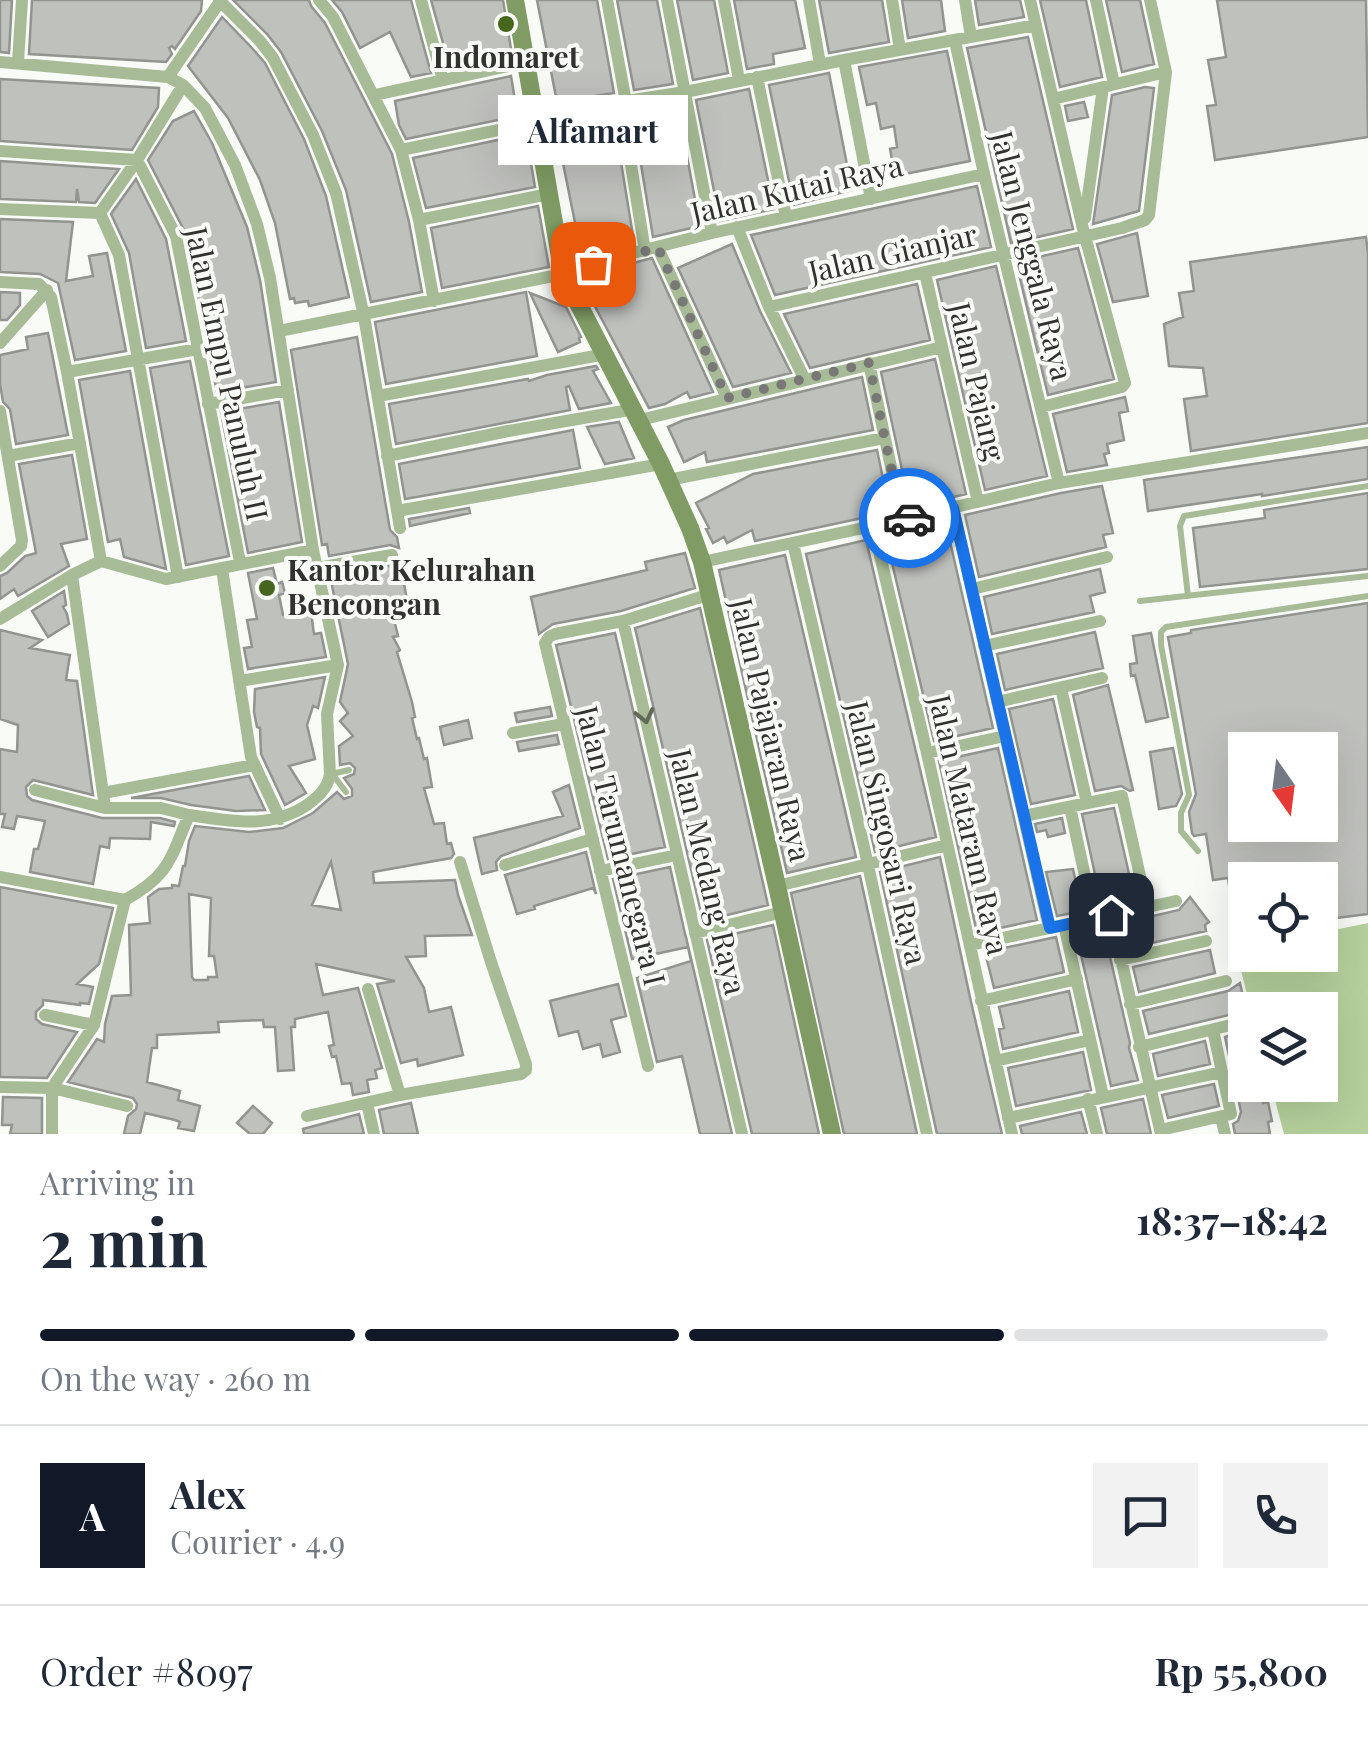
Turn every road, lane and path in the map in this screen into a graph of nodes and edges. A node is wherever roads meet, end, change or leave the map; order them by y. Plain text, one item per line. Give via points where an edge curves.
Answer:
1 (22, 0) edge
2 (220, 0) edge
3 (319, 0) edge
4 (421, 0) edge
5 (515, 0) edge
6 (607, 0) edge
7 (667, 0) edge
8 (724, 0) edge
9 (809, 0) edge
10 (892, 0) edge
11 (965, 0) edge
12 (1030, 0) edge
13 (1096, 0) edge
14 (1150, 0) edge
15 (1036, 25) junction
16 (971, 37) junction
17 (955, 41) junction
18 (899, 43) junction
19 (844, 60) junction
20 (0, 62) edge
21 (18, 62) junction
22 (526, 62) junction
23 (820, 64) junction
24 (1166, 72) junction
25 (758, 77) junction
26 (168, 78) junction
27 (443, 80) junction
28 (739, 80) junction
29 (182, 85) junction
30 (1108, 86) junction
31 (685, 92) junction
32 (375, 95) junction
33 (1053, 99) junction
34 (624, 103) junction
35 (537, 118) junction
36 (401, 150) junction
37 (0, 151) edge
38 (137, 160) junction
39 (984, 174) junction
40 (549, 194) junction
41 (871, 199) junction
42 (0, 208) edge
43 (100, 213) junction
44 (786, 217) junction
45 (419, 220) junction
46 (737, 227) junction
47 (712, 232) junction
48 (1085, 232) junction
49 (651, 250) junction
50 (1004, 254) junction
51 (926, 273) junction
52 (563, 274) junction
53 (0, 282) edge
54 (47, 290) junction
55 (434, 301) junction
56 (769, 307) junction
57 (364, 316) junction
58 (279, 331) junction
59 (0, 343) edge
60 (942, 347) junction
61 (198, 349) junction
62 (606, 354) junction
63 (138, 360) junction
64 (869, 363) junction
65 (67, 372) junction
66 (805, 380) junction
67 (288, 390) junction
68 (378, 396) junction
69 (727, 398) junction
70 (208, 404) junction
71 (1042, 407) junction
72 (0, 414) edge
73 (637, 415) junction
74 (1368, 434) edge
75 (884, 438) junction
76 (80, 443) junction
77 (8, 456) junction
78 (387, 456) junction
79 (665, 472) junction
80 (1059, 484) junction
81 (1368, 486) edge
82 (978, 502) junction
83 (953, 508) junction
84 (397, 511) junction
85 (902, 520) junction
86 (873, 526) junction
87 (400, 528) dead end
88 (793, 542) junction
89 (314, 550) junction
90 (392, 555) dead end
91 (1107, 557) dead end
92 (100, 561) junction
93 (240, 562) dead end
94 (702, 562) junction
95 (0, 566) edge
96 (222, 568) junction
97 (317, 568) junction
98 (72, 575) junction
99 (1368, 576) edge
100 (178, 577) junction
101 (972, 589) junction
102 (710, 594) junction
103 (1188, 596) junction
104 (1368, 596) edge
105 (1140, 601) dead end
106 (0, 619) edge
107 (623, 621) junction
108 (1100, 621) dead end
109 (984, 646) junction
110 (338, 665) junction
111 (1102, 678) dead end
112 (239, 681) junction
113 (1061, 688) junction
114 (997, 702) junction
115 (564, 724) junction
116 (513, 733) dead end
117 (1005, 736) junction
118 (927, 753) junction
119 (254, 764) junction
120 (350, 770) dead end
121 (332, 774) junction
122 (36, 790) dead end
123 (346, 792) dead end
124 (104, 801) junction
125 (1087, 804) junction
126 (1070, 807) junction
127 (189, 814) junction
128 (1024, 816) junction
129 (280, 818) junction
130 (593, 839) junction
131 (947, 845) junction
132 (1198, 852) dead end
133 (677, 854) junction
134 (460, 862) dead end
135 (505, 865) dead end
136 (868, 865) junction
137 (600, 871) junction
138 (0, 877) edge
139 (777, 886) junction
140 (125, 900) junction
141 (1176, 901) dead end
142 (1147, 908) junction
143 (783, 912) junction
144 (1111, 915) junction
145 (1094, 918) junction
146 (1057, 926) junction
147 (695, 933) junction
148 (1206, 941) dead end
149 (970, 945) junction
150 (1120, 960) junction
151 (1077, 980) junction
152 (1226, 981) dead end
153 (368, 989) dead end
154 (981, 1001) junction
155 (1130, 1004) junction
156 (45, 1015) dead end
157 (94, 1025) junction
158 (1228, 1026) edge
159 (1213, 1030) junction
160 (1090, 1040) junction
161 (1139, 1047) junction
162 (995, 1062) junction
163 (648, 1066) dead end
164 (1222, 1072) junction
165 (0, 1087) edge
166 (52, 1088) junction
167 (1151, 1088) junction
168 (400, 1095) junction
169 (1103, 1096) junction
170 (1088, 1099) junction
171 (366, 1100) junction
172 (126, 1106) dead end
173 (307, 1116) dead end
174 (1221, 1117) junction
175 (1008, 1118) junction
176 (1160, 1132) edge
177 (52, 1134) edge
178 (374, 1134) edge
179 (742, 1134) edge
180 (832, 1134) edge
181 (927, 1134) edge
182 (1012, 1134) edge
183 (1096, 1134) edge
184 (1225, 1134) edge

1 - 21 street
2 - 26 street
2 - 57 street via 272,58 313,135 336,193
3 - 32 street
4 - 27 street
5 - 22 street, Jalan Pajajaran Raya
6 - 34 street
7 - 31 street
8 - 28 street
9 - 23 street
10 - 18 street
11 - 16 street
12 - 15 street
13 - 30 street
14 - 24 street
15 - 16 street
15 - 33 street
16 - 17 street
17 - 18 street
17 - 39 street, Jalan Jenggala Raya
18 - 19 street
19 - 23 street
19 - 41 street
20 - 21 street
21 - 26 street
22 - 27 street
22 - 35 street, Jalan Pajajaran Raya
23 - 25 street
24 - 30 street
24 - 48 street, Jalan Gianjar via 1150,214 1132,225
25 - 28 street
25 - 44 street
26 - 29 street
27 - 32 street
28 - 31 street
29 - 38 street
29 - 58 street via 205,108 235,164 258,224
30 - 33 street
30 - 48 street
31 - 34 street
31 - 47 street
32 - 36 street
33 - 48 street
34 - 35 street
34 - 49 street
35 - 36 street
35 - 40 street, Jalan Pajajaran Raya
36 - 45 street
37 - 38 street
38 - 43 street
38 - 61 street, Jalan Empu Panuluh II via 176,236
39 - 41 street, Jalan Kutai Raya
39 - 50 street, Jalan Jenggala Raya
40 - 45 street
40 - 52 street, Jalan Pajajaran Raya
41 - 44 street, Jalan Kutai Raya
42 - 43 street
43 - 63 street via 120,255
44 - 46 street, Jalan Kutai Raya
45 - 55 street
46 - 47 street, Jalan Kutai Raya
46 - 56 street
47 - 49 street, Jalan Kutai Raya
48 - 50 street, Jalan Gianjar
48 - 71 street via 1125,382
49 - 52 street, Jalan Kutai Raya
49 - 69 street
50 - 51 street, Jalan Gianjar
50 - 71 street, Jalan Jenggala Raya
51 - 56 street, Jalan Gianjar
51 - 60 street, Jalan Pajang
52 - 55 street, Jalan Kutai Raya
52 - 62 street, Jalan Pajajaran Raya
53 - 54 street
54 - 59 street
54 - 65 street
55 - 57 street, Jalan Kutai Raya
56 - 66 street
57 - 58 street, Jalan Kutai Raya
57 - 68 street
58 - 67 street
60 - 64 street
60 - 82 street, Jalan Pajang
61 - 63 street
61 - 70 street, Jalan Empu Panuluh II
62 - 68 street
62 - 73 street, Jalan Pajajaran Raya
63 - 65 street
63 - 100 street
64 - 66 street
64 - 75 street
65 - 76 street
66 - 69 street
67 - 70 street
67 - 89 street
68 - 78 street
69 - 73 street
70 - 93 street, Jalan Empu Panuluh II
71 - 80 street, Jalan Jenggala Raya
72 - 77 street
73 - 78 street via 508,431
73 - 79 street, Jalan Pajajaran Raya
74 - 80 street
75 - 79 street
75 - 85 street
76 - 77 street
76 - 92 street
77 - 95 street via 22,543
78 - 84 street
79 - 84 street
79 - 94 street, Jalan Pajajaran Raya
80 - 82 street
81 - 103 lane via 1184,516
82 - 83 street
83 - 85 street
83 - 101 street
84 - 87 street
85 - 86 street
86 - 88 street
86 - 118 street, Jalan Mataram Raya
88 - 94 street
88 - 136 street, Jalan Singosari Raya
89 - 96 street
89 - 97 street
90 - 97 street
91 - 101 street
92 - 98 street
92 - 100 street via 162,579
94 - 102 street, Jalan Pajajaran Raya
96 - 100 street
96 - 112 street
97 - 110 street
98 - 106 street
98 - 124 street
99 - 103 lane
101 - 109 street
102 - 107 street
102 - 139 street, Jalan Pajajaran Raya
103 - 105 lane
104 - 132 lane via 1161,632 1189,795 1181,831
107 - 115 street, Jalan Tarumanegara I via 548,638
107 -> 133 street, Jalan Medang Raya
108 - 109 street
109 - 114 street
110 - 112 street
110 - 121 street via 326,714
111 - 113 street
112 - 119 street
113 - 114 street
113 - 125 street
114 - 117 street
115 - 116 street
115 - 130 street, Jalan Tarumanegara I
117 - 118 street
117 - 128 street
118 - 131 street, Jalan Mataram Raya
119 - 124 street
119 - 129 street
120 - 121 lane
121 - 123 lane
121 - 129 street via 321,794
122 - 124 street
124 - 127 street
125 - 126 street
125 - 142 street via 1122,796
126 - 128 street
126 - 145 street
127 - 129 street via 249,823
127 - 140 street via 163,872
128 - 146 street
130 - 135 street
130 - 137 street, Jalan Tarumanegara I
131 - 136 street
131 - 149 street, Jalan Mataram Raya
133 - 137 street
133 - 147 street, Jalan Medang Raya
134 - 168 street via 526,1070
136 - 139 street
136 - 181 street, Jalan Singosari Raya
137 - 163 street, Jalan Tarumanegara I
138 - 140 street
139 - 143 street, Jalan Pajajaran Raya
140 - 157 street
141 - 142 street
142 - 144 street
143 - 147 street
143 - 180 street, Jalan Pajajaran Raya
144 - 145 street
144 - 150 street
145 - 146 street
146 - 149 street
146 - 151 street
147 - 179 street, Jalan Medang Raya
148 - 150 street
149 - 154 street, Jalan Mataram Raya
150 - 155 street
151 - 154 street
151 - 160 street
152 - 155 street
153 - 168 street
154 - 162 street, Jalan Mataram Raya
155 - 161 street
156 - 157 street
157 - 166 street
158 - 159 street
159 - 161 street
159 - 164 street
160 - 162 street
160 - 169 street
161 - 167 street
162 - 175 street, Jalan Mataram Raya
164 - 167 street
164 - 174 street via 1230,1114
165 - 166 street
166 - 172 street
166 - 177 street
167 - 169 street
167 - 176 street
168 - 171 street
169 - 170 street
170 - 175 street
170 - 183 street
171 - 173 street
171 - 178 street
174 - 176 street
174 - 184 street
175 - 182 street, Jalan Mataram Raya

